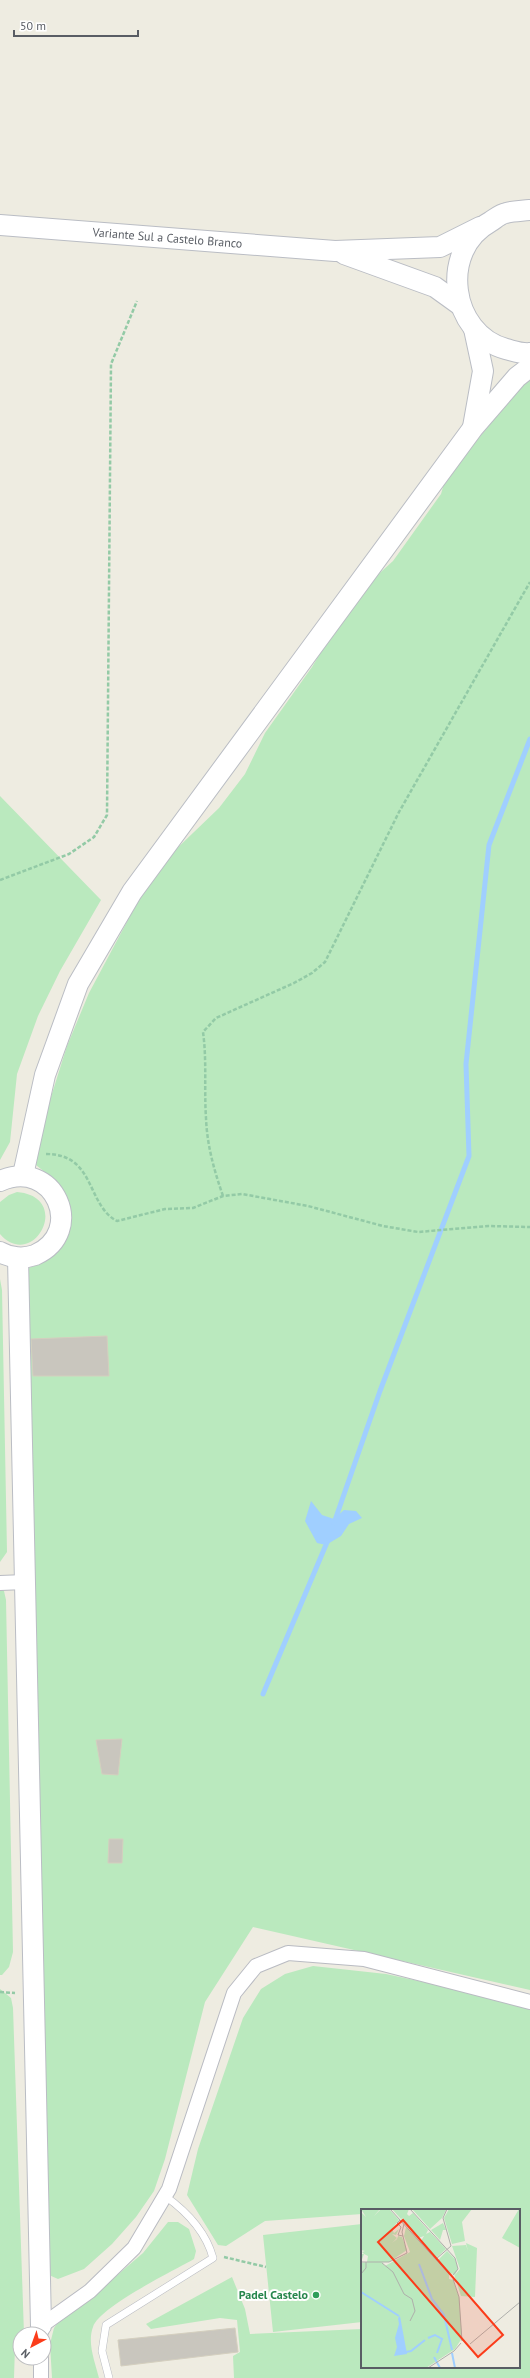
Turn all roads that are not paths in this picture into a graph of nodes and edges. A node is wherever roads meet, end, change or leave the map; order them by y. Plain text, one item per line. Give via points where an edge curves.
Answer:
1 (530, 210) edge
2 (0, 225) edge
3 (480, 227) junction
4 (335, 251) junction
5 (460, 305) junction
6 (474, 329) junction
7 (530, 353) edge
8 (530, 367) edge
9 (473, 428) junction
10 (25, 1166) junction
11 (0, 1180) edge
12 (9, 1255) edge
13 (0, 1582) edge
14 (25, 1582) junction
15 (530, 2002) edge
16 (165, 2196) junction
17 (41, 2326) edge
18 (46, 2326) edge
19 (41, 2366) edge
20 (41, 2378) edge
21 (109, 2378) edge

1 - 3 street via 504,213
2 - 4 street, Variante Sul a Castelo Branco
3 - 4 street via 440,247
3 - 5 street via 463,250 456,277
4 - 5 street via 434,287
5 - 6 street
6 - 7 street via 496,346 524,354
6 - 9 street via 482,371
8 - 9 street via 517,377
9 - 10 street via 132,892 78,984 45,1075
10 - 11 street
10 - 12 street via 55,1194 60,1206 59,1232 42,1252 30,1257
12 - 14 street
13 - 14 street
14 - 17 street
15 - 16 street via 364,1959 288,1953 256,1966 234,1993
16 - 18 street via 134,2248 90,2290
16 - 21 lane via 182,2208 208,2242 213,2258 106,2325 102,2351
19 - 20 street

